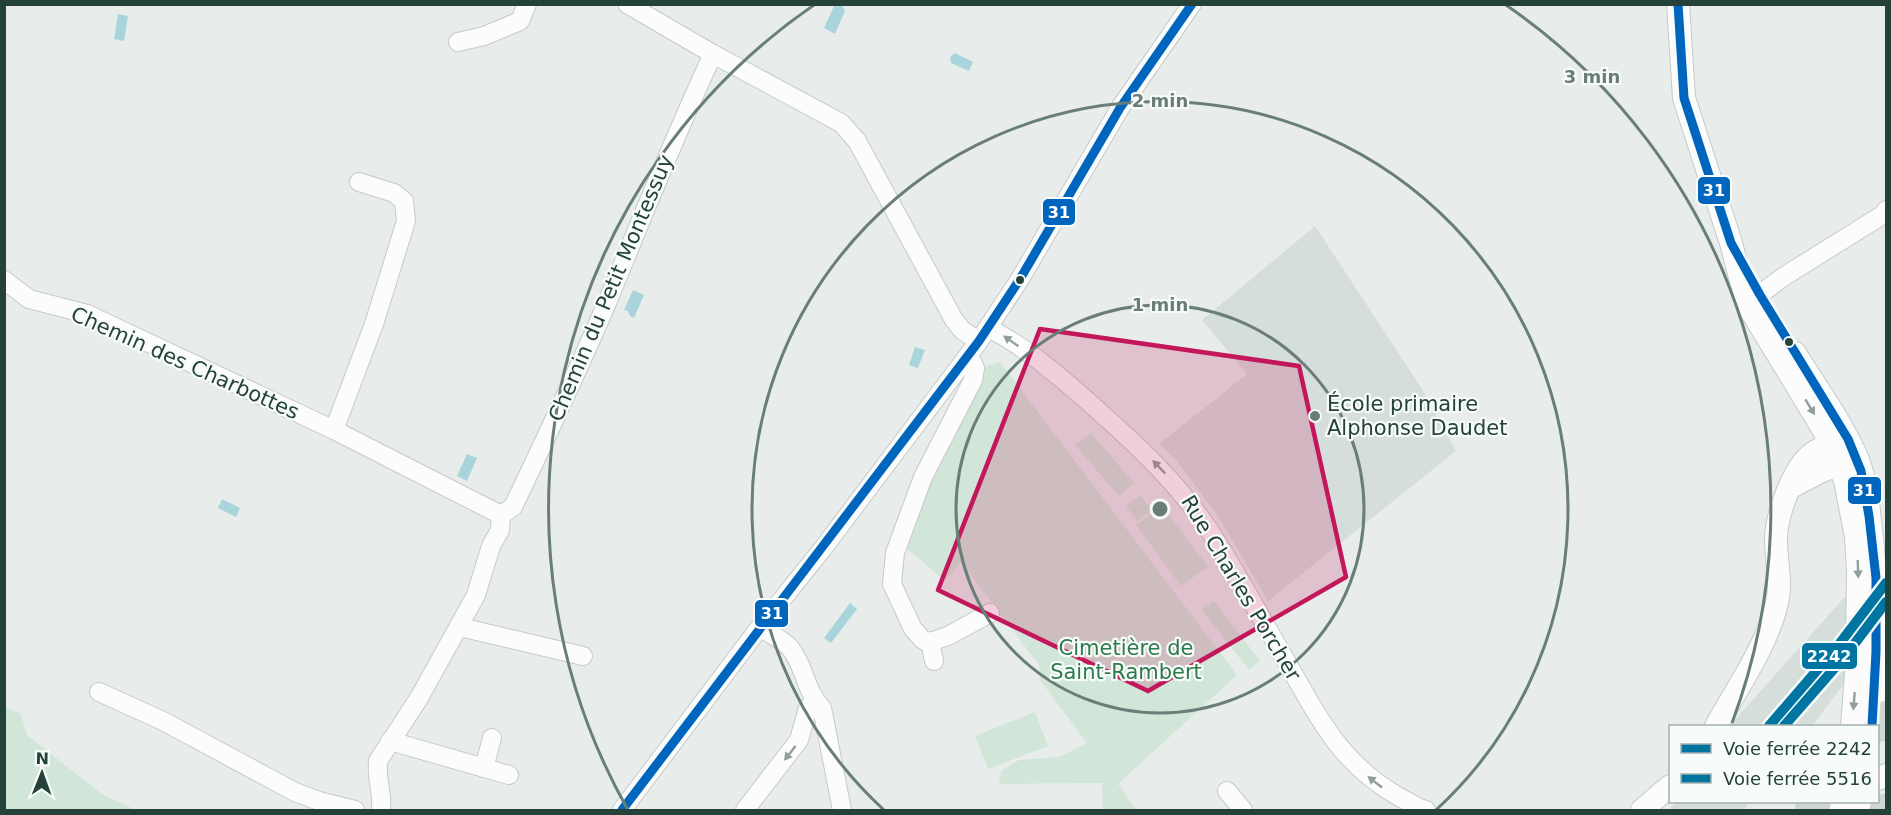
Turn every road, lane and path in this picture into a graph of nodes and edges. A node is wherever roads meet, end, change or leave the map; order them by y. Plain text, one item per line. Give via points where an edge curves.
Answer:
1 (527, 4) edge
2 (627, 4) edge
3 (1192, 4) edge
4 (1678, 4) edge
5 (458, 42) dead end
6 (713, 54) junction
7 (359, 182) dead end
8 (1887, 210) edge
9 (4, 280) edge
10 (1753, 300) junction
11 (979, 342) junction
12 (334, 430) junction
13 (1844, 451) junction
14 (501, 515) junction
15 (1863, 529) junction
16 (990, 613) dead end
17 (460, 627) junction
18 (760, 627) junction
19 (930, 642) junction
20 (583, 656) dead end
21 (934, 661) dead end
22 (99, 692) dead end
23 (814, 701) junction
24 (1717, 725) edge
25 (1852, 725) edge
26 (1872, 725) edge
27 (492, 738) dead end
28 (390, 741) junction
29 (484, 768) junction
30 (509, 775) dead end
31 (1669, 788) edge
32 (1227, 791) dead end
33 (355, 810) edge
34 (381, 810) edge
35 (622, 810) edge
36 (745, 810) edge
37 (842, 810) edge
38 (1243, 810) edge
39 (1426, 810) edge
40 (1642, 810) edge

1 - 5 street via 520,21
2 - 6 street, Rue Charles Porcher
3 - 11 street via 1120,108
4 - 10 street via 1684,98
6 - 11 street, Rue Charles Porcher via 840,123 852,135 954,320
6 - 14 street, Chemin du Petit Montessuy via 561,405 513,507
7 - 12 street via 404,201 406,221 374,324
8 - 10 street
9 - 12 street, Chemin des Charbottes via 29,299 87,314
10 - 13 street
11 - 18 street
11 - 19 street via 973,380 923,477 895,553 892,584 914,629
39 -> 11 street, Rue Charles Porcher via 1379,786 1328,734 1218,543 1180,489 1132,440 1017,345
12 - 14 street, Chemin des Charbottes
13 - 15 street via 1845,481
13 - 24 street via 1813,453 1799,467 1776,538 1780,582 1777,603 1760,646
14 - 17 street via 500,530
15 -> 25 street
15 - 26 street via 1876,564
16 - 19 street
17 - 20 street
17 - 28 street
18 - 23 street via 790,648
18 - 35 street
19 - 21 street
22 - 33 street via 164,720 295,792
23 -> 36 street via 808,708 799,740
23 - 37 street via 822,708
27 - 29 street
28 - 29 street
28 - 34 street via 378,761 376,774
29 - 30 street
31 - 40 street
32 - 38 street

